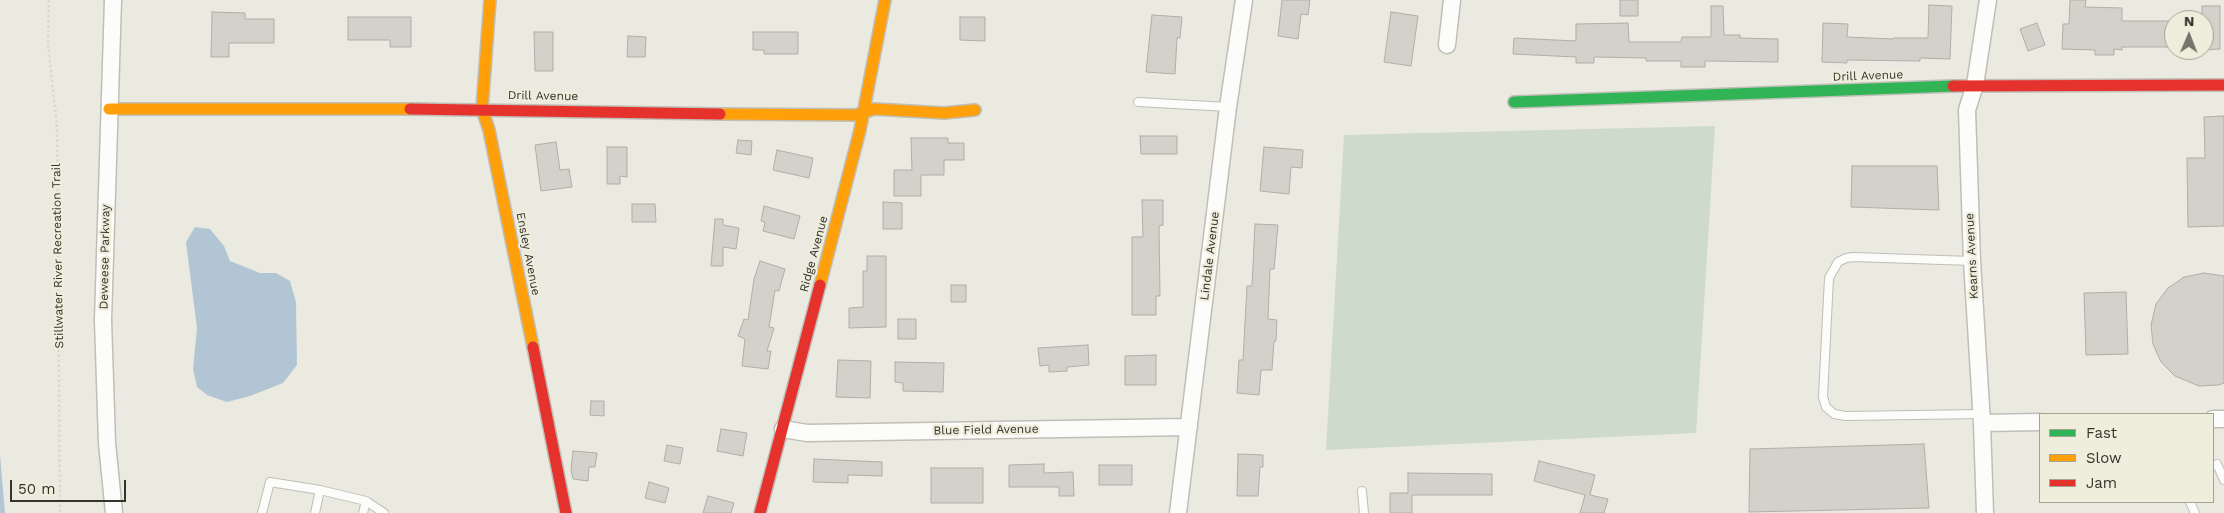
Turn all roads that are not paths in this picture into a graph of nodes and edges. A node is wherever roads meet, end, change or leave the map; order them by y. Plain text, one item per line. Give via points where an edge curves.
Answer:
1 (113, 0) edge
2 (490, 0) edge
3 (885, 0) edge
4 (1244, 0) edge
5 (1452, 0) edge
6 (1988, 0) edge
7 (1447, 46) dead end
8 (2224, 85) edge
9 (1974, 86) junction
10 (1138, 102) dead end
11 (1514, 102) dead end
12 (1228, 107) junction
13 (109, 109) junction
14 (482, 109) junction
15 (974, 110) dead end
16 (864, 112) junction
17 (1972, 261) junction
18 (1982, 419) junction
19 (2039, 422) edge
20 (1189, 427) junction
21 (783, 428) junction
22 (2214, 466) edge
23 (2224, 480) edge
24 (320, 490) junction
25 (1362, 491) dead end
26 (366, 501) junction
27 (114, 513) edge
28 (262, 513) edge
29 (315, 513) edge
30 (363, 513) edge
31 (384, 513) edge
32 (566, 513) edge
33 (760, 513) edge
34 (1178, 513) edge
35 (1364, 513) edge
36 (1985, 513) edge

1 - 13 street, Deweese Parkway
2 - 14 street, Ensley Avenue
3 - 16 street, Ridge Avenue
4 - 12 street, Lindale Avenue
5 - 7 street
6 - 9 street, Kearns Avenue
8 - 9 street, Drill Avenue
9 - 11 street, Drill Avenue
9 - 17 street, Kearns Avenue via 1967,110
10 - 12 lane
12 - 20 street, Lindale Avenue
13 - 14 street, Drill Avenue
13 - 27 street, Deweese Parkway via 103,320 107,443
14 - 16 street, Drill Avenue via 779,115 856,115
14 - 32 street, Ensley Avenue via 489,130
15 - 16 street, Drill Avenue via 944,113 874,109
16 - 21 street, Ridge Avenue
17 - 18 street, Kearns Avenue
17 - 18 lane via 1853,257 1838,262 1829,278 1823,396 1826,407 1834,414 1846,416
18 - 19 street
18 - 36 street, Kearns Avenue
20 - 21 street, Blue Field Avenue via 807,433
20 - 34 street, Lindale Avenue
21 - 33 street, Ridge Avenue
22 - 23 lane via 2217,464
24 - 26 lane
24 - 28 lane via 270,482
24 - 29 lane
25 - 35 lane
26 - 30 lane
26 - 31 lane

